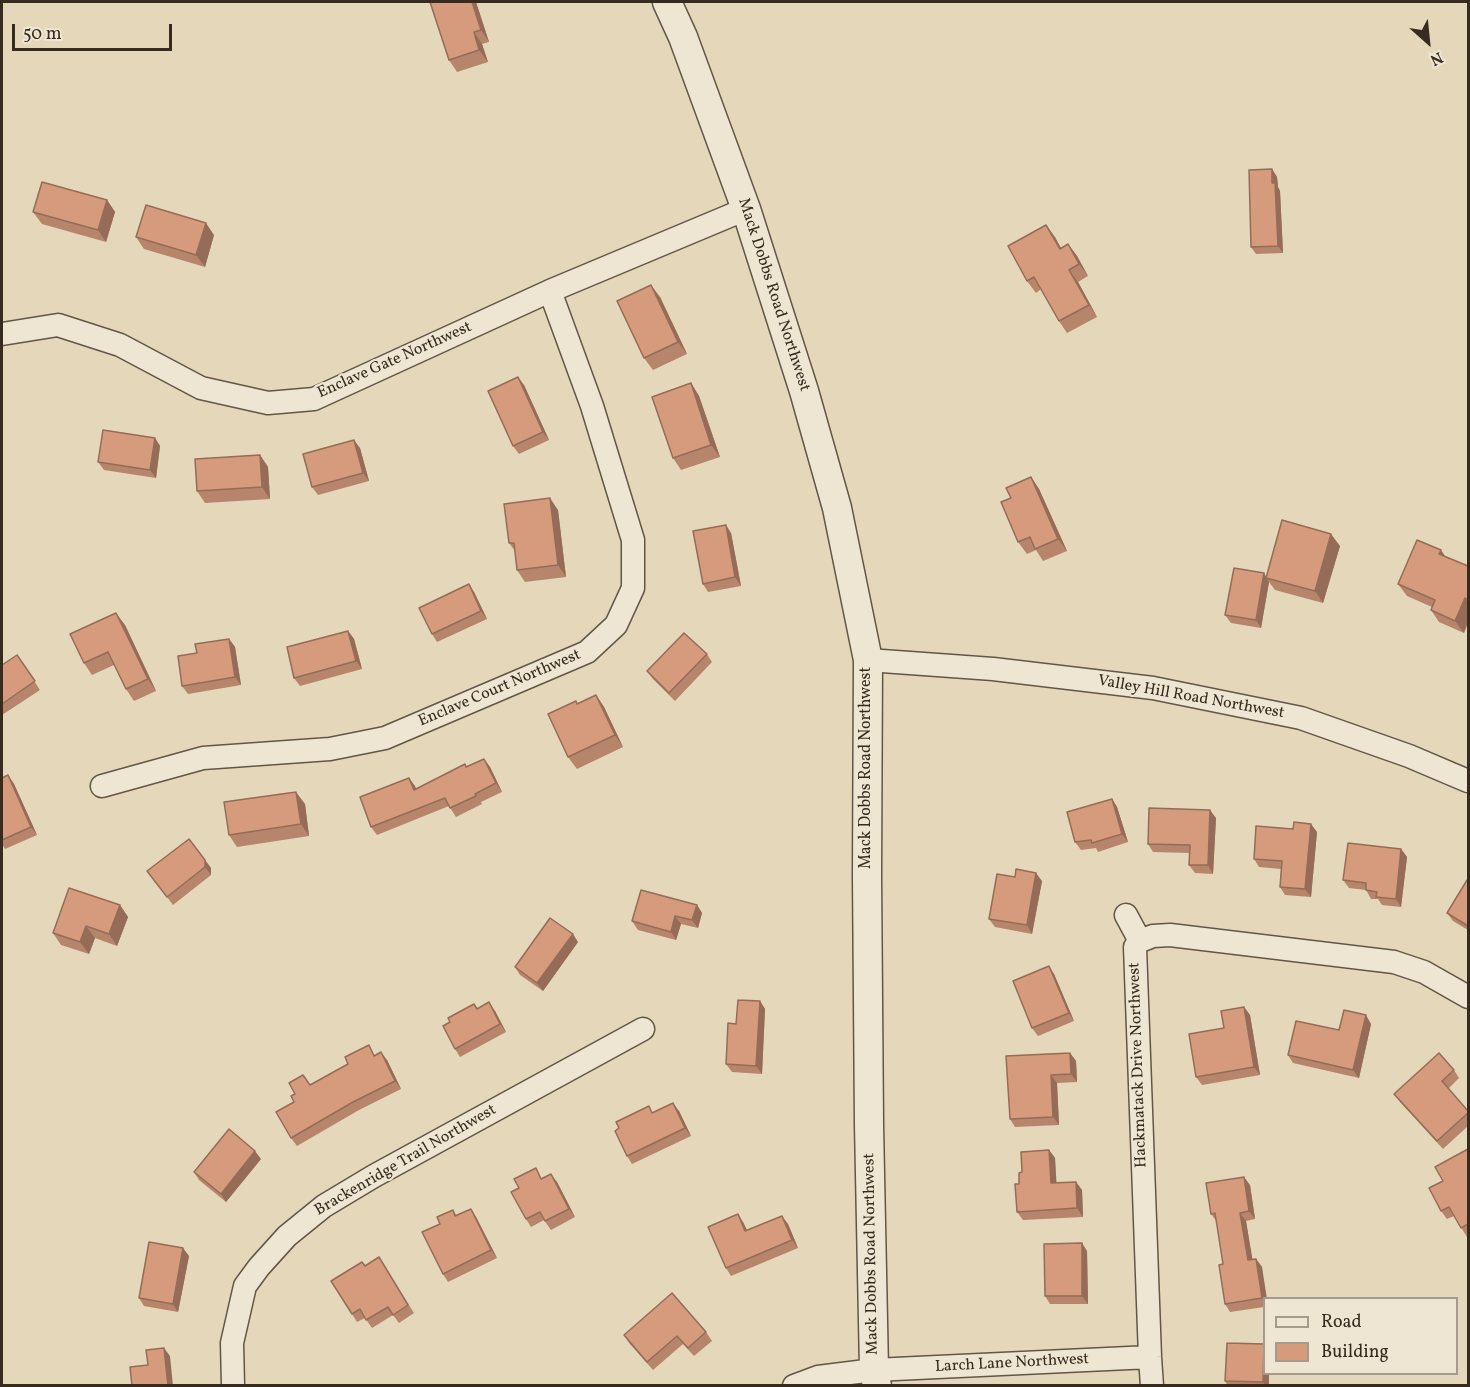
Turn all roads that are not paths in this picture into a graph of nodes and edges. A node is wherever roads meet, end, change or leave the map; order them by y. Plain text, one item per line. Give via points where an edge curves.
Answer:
1 (667, 2) edge
2 (746, 209) junction
3 (550, 291) junction
4 (2, 334) edge
5 (868, 660) junction
6 (1468, 781) edge
7 (102, 786) dead end
8 (1126, 915) dead end
9 (1140, 941) junction
10 (1468, 997) edge
11 (643, 1029) dead end
12 (1150, 1357) junction
13 (876, 1378) edge
14 (233, 1386) edge
15 (794, 1386) edge
16 (1152, 1386) edge

1 - 2 street, Mack Dobbs Road Northwest
2 - 3 street, Enclave Gate Northwest
2 - 5 street, Mack Dobbs Road Northwest via 837,508
3 - 4 street, Enclave Gate Northwest via 314,399 268,403 201,388 120,345 58,325
3 - 7 street, Enclave Court Northwest via 592,406 633,540 633,588 616,625 587,652 385,738 330,749 203,758
5 - 6 street, Valley Hill Road Northwest via 993,669 1153,688 1301,718
5 - 13 street, Mack Dobbs Road Northwest via 869,1113
8 - 9 street
9 - 10 street, Hackmatack Drive Northwest via 1170,935 1395,962 1424,972
9 - 12 street, Hackmatack Drive Northwest via 1134,947
11 - 14 street, Brackenridge Trail Northwest via 374,1176 324,1206 287,1236 246,1286 232,1343
12 - 13 street, Larch Lane Northwest
12 - 16 street, Hackmatack Drive Northwest
13 - 15 street, Larch Lane Northwest via 818,1377

